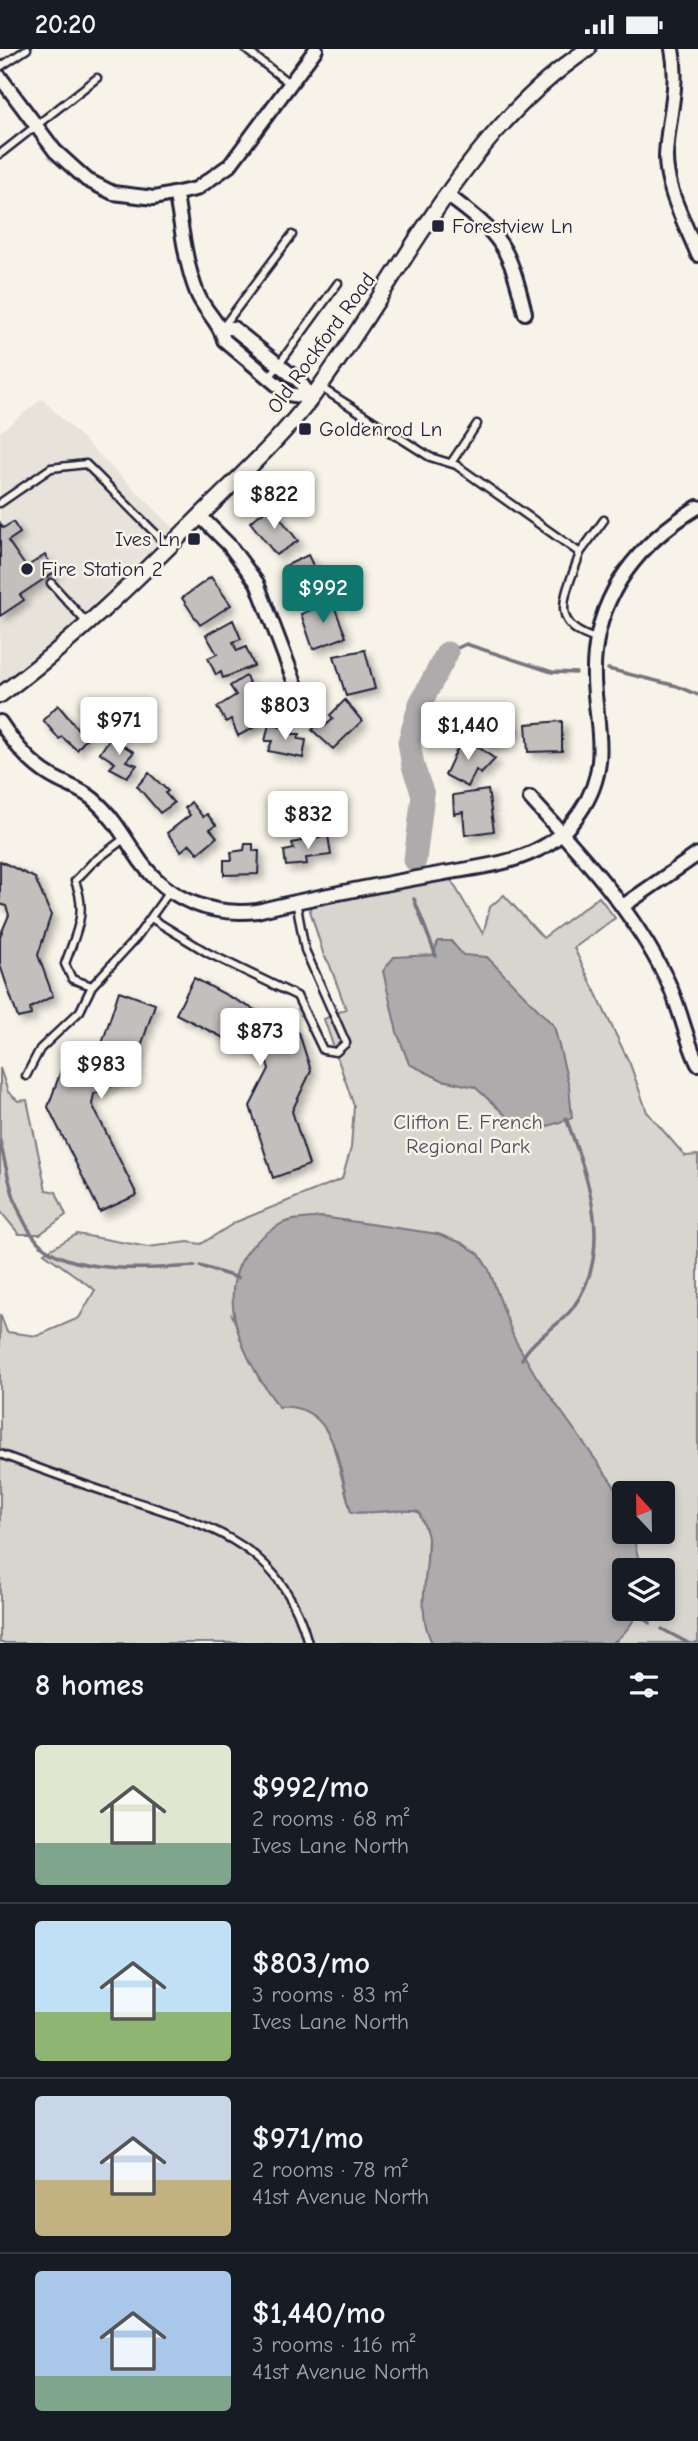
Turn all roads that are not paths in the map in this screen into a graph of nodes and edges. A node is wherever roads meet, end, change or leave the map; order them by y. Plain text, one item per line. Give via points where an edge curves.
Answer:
1 (27, 49) edge
2 (245, 49) edge
3 (316, 49) edge
4 (588, 49) edge
5 (672, 49) edge
6 (0, 67) edge
7 (0, 77) edge
8 (97, 78) dead end
9 (291, 84) junction
10 (37, 127) junction
11 (0, 154) edge
12 (176, 195) junction
13 (447, 195) junction
14 (292, 235) dead end
15 (698, 255) edge
16 (338, 283) dead end
17 (525, 313) dead end
18 (221, 328) junction
19 (279, 365) junction
20 (269, 378) junction
21 (316, 392) junction
22 (477, 424) dead end
23 (451, 463) junction
24 (0, 503) edge
25 (698, 507) edge
26 (200, 516) junction
27 (604, 520) dead end
28 (169, 547) junction
29 (580, 553) junction
30 (51, 583) dead end
31 (88, 624) junction
32 (597, 639) junction
33 (295, 683) dead end
34 (0, 695) edge
35 (0, 722) edge
36 (530, 798) dead end
37 (563, 834) junction
38 (127, 836) junction
39 (698, 854) edge
40 (169, 892) junction
41 (296, 901) junction
42 (624, 906) junction
43 (151, 918) junction
44 (92, 985) junction
45 (698, 1064) edge
46 (26, 1076) dead end
47 (0, 1454) edge
48 (308, 1643) edge

1 - 6 lane
2 - 9 lane
3 - 9 street
4 - 13 street, Old Rockford Road via 508,120
5 - 15 street via 676,95 666,161
7 - 10 street
8 - 10 lane
9 - 12 street via 230,165 196,189
10 - 11 lane
10 - 12 street via 69,166 104,190 132,197
12 - 18 street via 197,294
13 - 17 street via 500,240 512,264
13 - 21 street, Old Rockford Road
14 - 18 lane
16 - 19 lane
18 - 19 street via 233,328
18 - 20 street via 224,340
19 - 20 lane
19 - 21 street
20 - 21 street via 288,394
21 - 23 lane via 430,457
21 - 26 street, Old Rockford Road
22 - 23 lane
23 - 29 lane
24 - 28 lane via 51,468 86,464
25 - 32 street via 656,535 635,557 617,584
26 - 28 street, Old Rockford Road
26 - 33 street via 257,583
27 - 29 lane
28 - 31 street, Old Rockford Road
29 - 32 lane via 563,607 566,623 577,633
30 - 31 lane
31 - 34 street, Old Rockford Road
32 - 37 street via 594,675 602,757 589,798
35 - 38 street via 29,759 48,775 89,796
36 - 37 street
37 - 41 street via 516,859
37 - 42 street
38 - 40 street via 150,874
38 - 44 lane via 75,881 82,915 65,964 72,979
39 - 42 street
40 - 41 street via 211,910 234,913
40 - 43 lane
41 - 43 lane via 305,950 346,1044 336,1052 323,1050 297,996 208,953
42 - 45 street via 667,979
43 - 44 lane
44 - 46 lane via 80,1011 40,1049
47 - 48 lane via 229,1535 266,1564 284,1587

